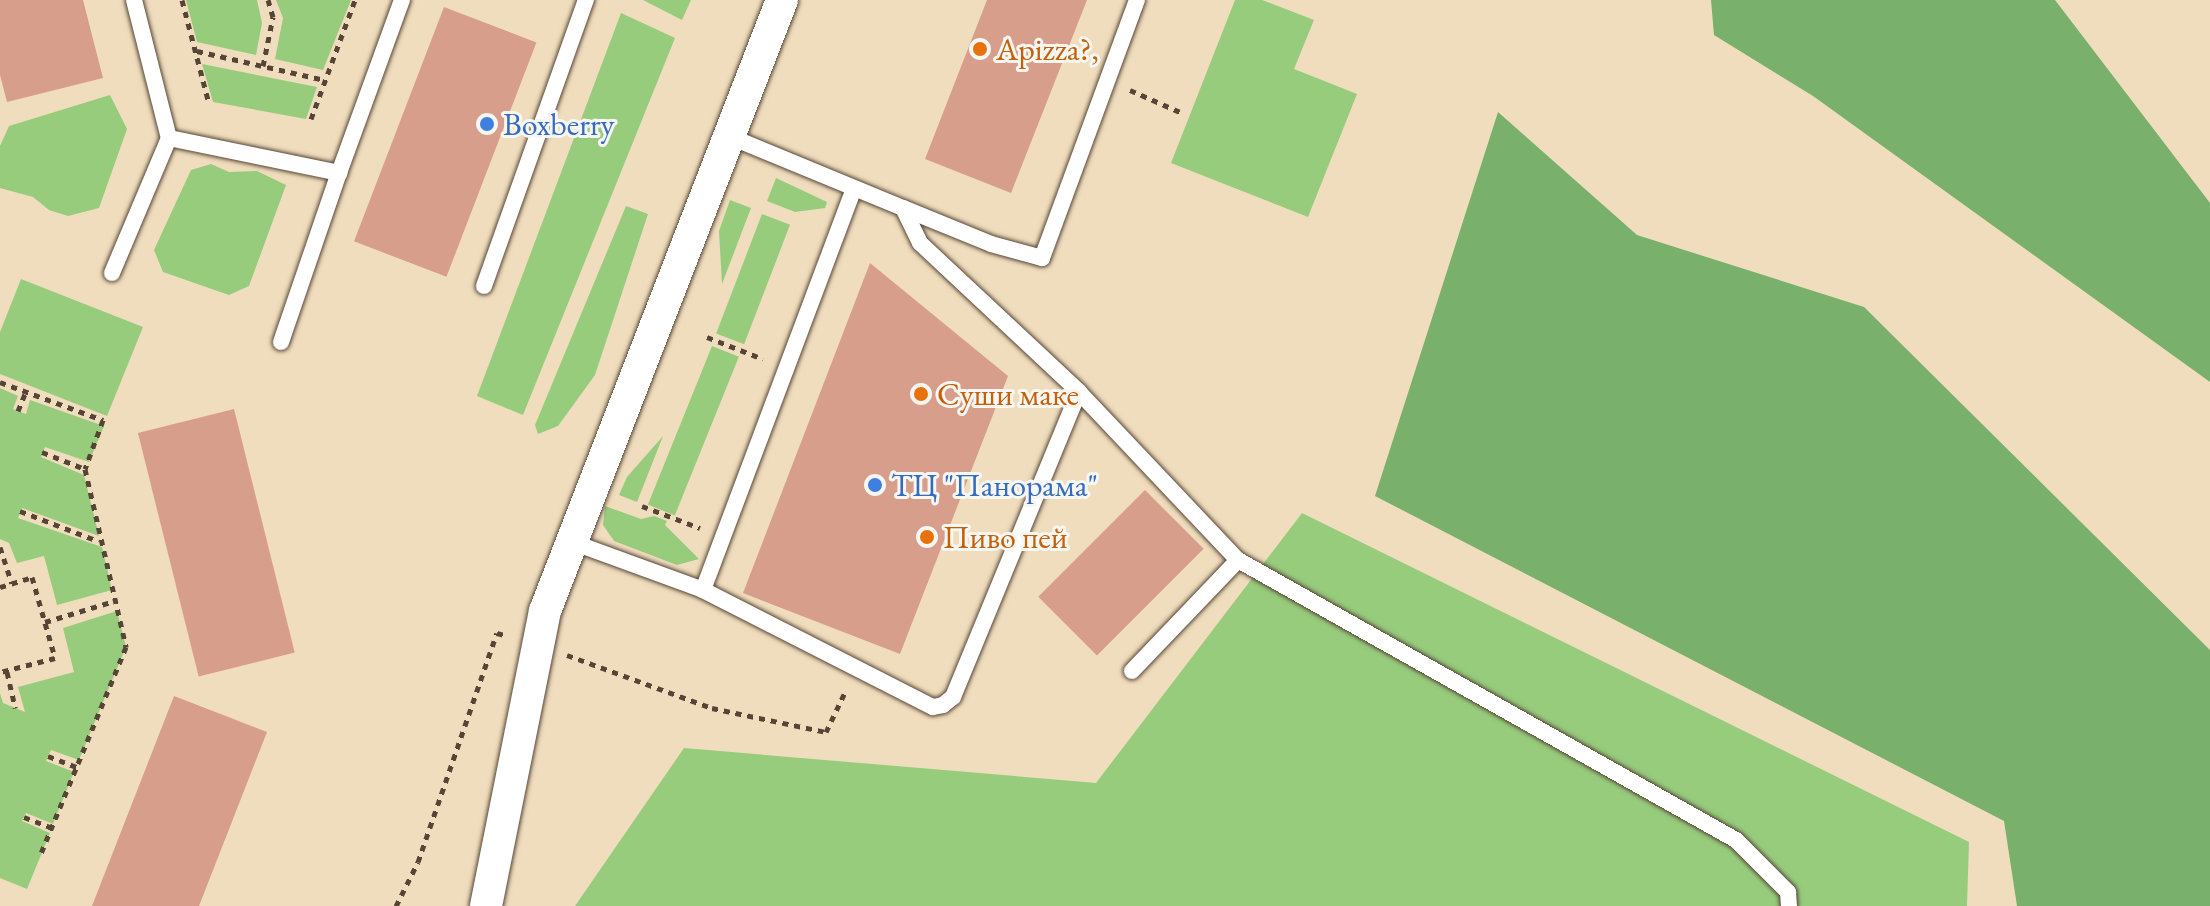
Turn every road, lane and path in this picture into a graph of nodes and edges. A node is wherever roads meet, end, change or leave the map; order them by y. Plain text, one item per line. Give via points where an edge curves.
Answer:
1 (134, 0) edge
2 (182, 0) edge
3 (268, 0) edge
4 (355, 0) edge
5 (402, 0) edge
6 (586, 0) edge
7 (782, 0) edge
8 (1137, 0) edge
9 (197, 51) junction
10 (263, 66) junction
11 (325, 80) junction
12 (1147, 97) dead end
13 (208, 100) dead end
14 (1180, 112) dead end
15 (311, 119) dead end
16 (726, 135) junction
17 (169, 138) junction
18 (339, 173) junction
19 (854, 188) junction
20 (903, 208) junction
21 (112, 273) dead end
22 (484, 286) dead end
23 (707, 337) dead end
24 (281, 342) dead end
25 (743, 351) dead end
26 (0, 382) edge
27 (26, 391) junction
28 (1079, 392) junction
29 (18, 411) dead end
30 (42, 452) dead end
31 (85, 469) junction
32 (642, 506) dead end
33 (20, 511) dead end
34 (673, 518) dead end
35 (99, 542) junction
36 (572, 542) junction
37 (0, 547) edge
38 (1238, 560) junction
39 (12, 583) junction
40 (0, 587) edge
41 (703, 590) junction
42 (114, 601) junction
43 (45, 622) junction
44 (538, 644) junction
45 (856, 667) junction
46 (1132, 671) dead end
47 (4, 672) edge
48 (15, 708) dead end
49 (48, 756) dead end
50 (77, 767) junction
51 (24, 817) dead end
52 (52, 828) junction
53 (40, 856) dead end
54 (396, 906) edge
55 (486, 906) edge
56 (1789, 906) edge

1 - 17 lane
2 - 9 path
3 - 10 path via 273,17
4 - 11 path
5 - 18 lane
6 - 22 lane
7 - 16 street
8 - 20 lane via 1042,258 991,244
9 - 10 path
9 - 13 path
10 - 11 path
11 - 15 path
12 - 14 path
16 - 19 lane
16 - 36 street
17 - 18 lane
17 - 21 lane
18 - 24 lane
19 - 20 lane
19 - 41 lane
20 - 28 lane via 920,243
23 - 25 path
26 - 27 path
27 - 29 path
27 - 31 path via 103,420
28 - 38 lane
28 - 45 lane via 953,697 933,707
30 - 31 path
31 - 35 path
32 - 34 path
33 - 35 path
35 - 42 path
36 - 41 lane
36 - 44 street
37 - 39 path
38 - 46 lane
38 - 56 lane via 1736,840 1788,892
39 - 40 path
39 - 43 path via 32,577
41 - 45 lane
42 - 43 path
42 - 50 path via 126,647
43 - 47 path via 55,658
44 - 45 path via 712,708 826,732
44 - 54 path via 497,633 418,862
44 - 55 street
47 - 48 path
49 - 50 path
50 - 52 path
51 - 52 path
52 - 53 path

